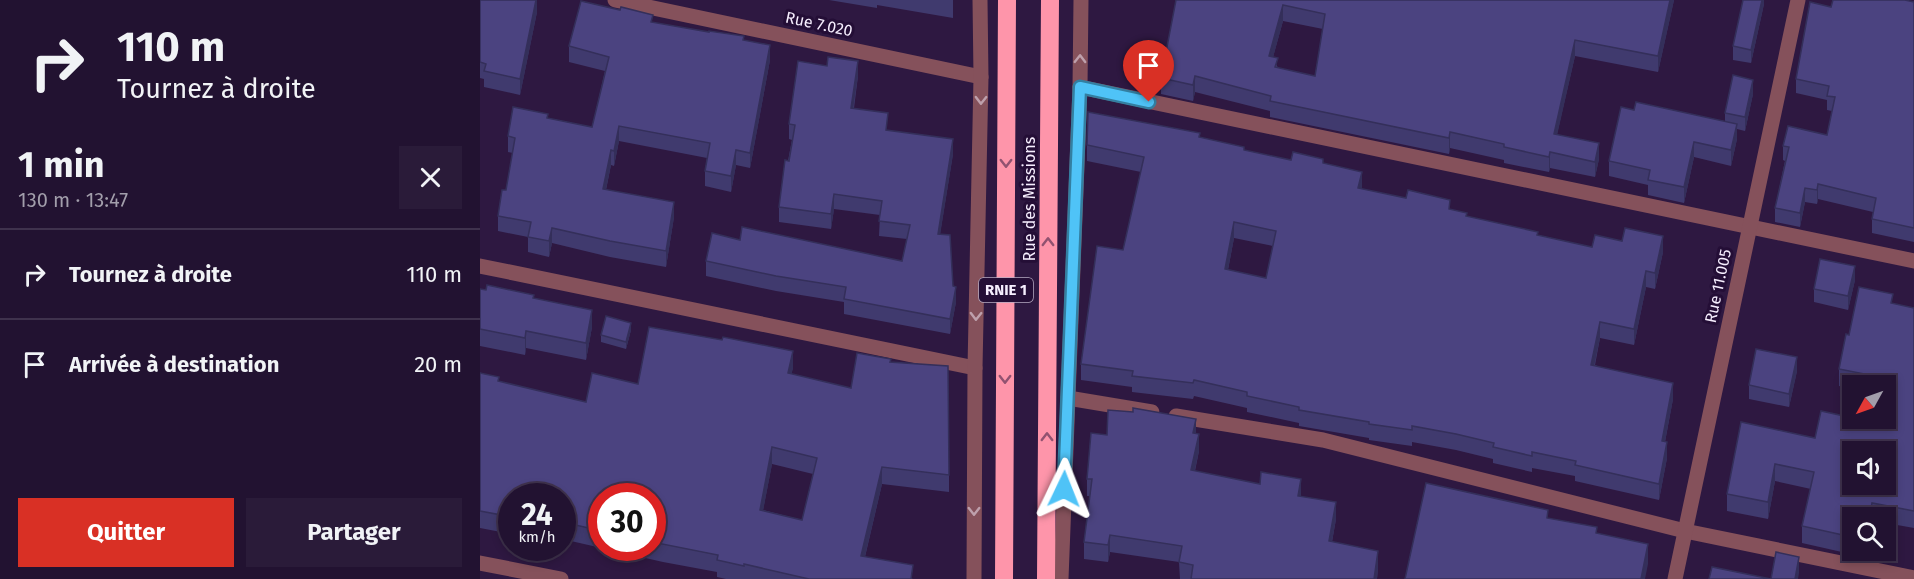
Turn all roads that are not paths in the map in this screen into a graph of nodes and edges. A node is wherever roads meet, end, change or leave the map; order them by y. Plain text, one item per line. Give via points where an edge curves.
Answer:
1 (615, 0) edge
2 (980, 0) edge
3 (1007, 0) edge
4 (1050, 0) edge
5 (1080, 0) edge
6 (1798, 0) edge
7 (981, 76) junction
8 (1080, 87) junction
9 (1749, 227) junction
10 (1914, 261) edge
11 (480, 266) edge
12 (975, 368) junction
13 (1068, 398) junction
14 (1685, 531) junction
15 (480, 563) edge
16 (1914, 578) edge
17 (561, 579) edge
18 (974, 579) edge
19 (1004, 579) edge
20 (1046, 579) edge
21 (1061, 579) edge
22 (1675, 579) edge

1 - 7 street, Rue 7.020
2 - 7 street
3 -> 19 highway, Rue des Missions / RNIE 1
20 -> 4 highway, Rue des Missions / RNIE 1
8 -> 5 street
6 - 9 street, Rue 11.005
7 -> 12 street
8 - 9 street
8 - 13 street
9 - 10 street
9 - 14 street, Rue 11.005
11 - 12 street
12 -> 18 street
13 - 14 street via 1323,440
13 - 21 street
14 - 16 street
14 - 22 street, Rue 11.005
15 - 17 street

